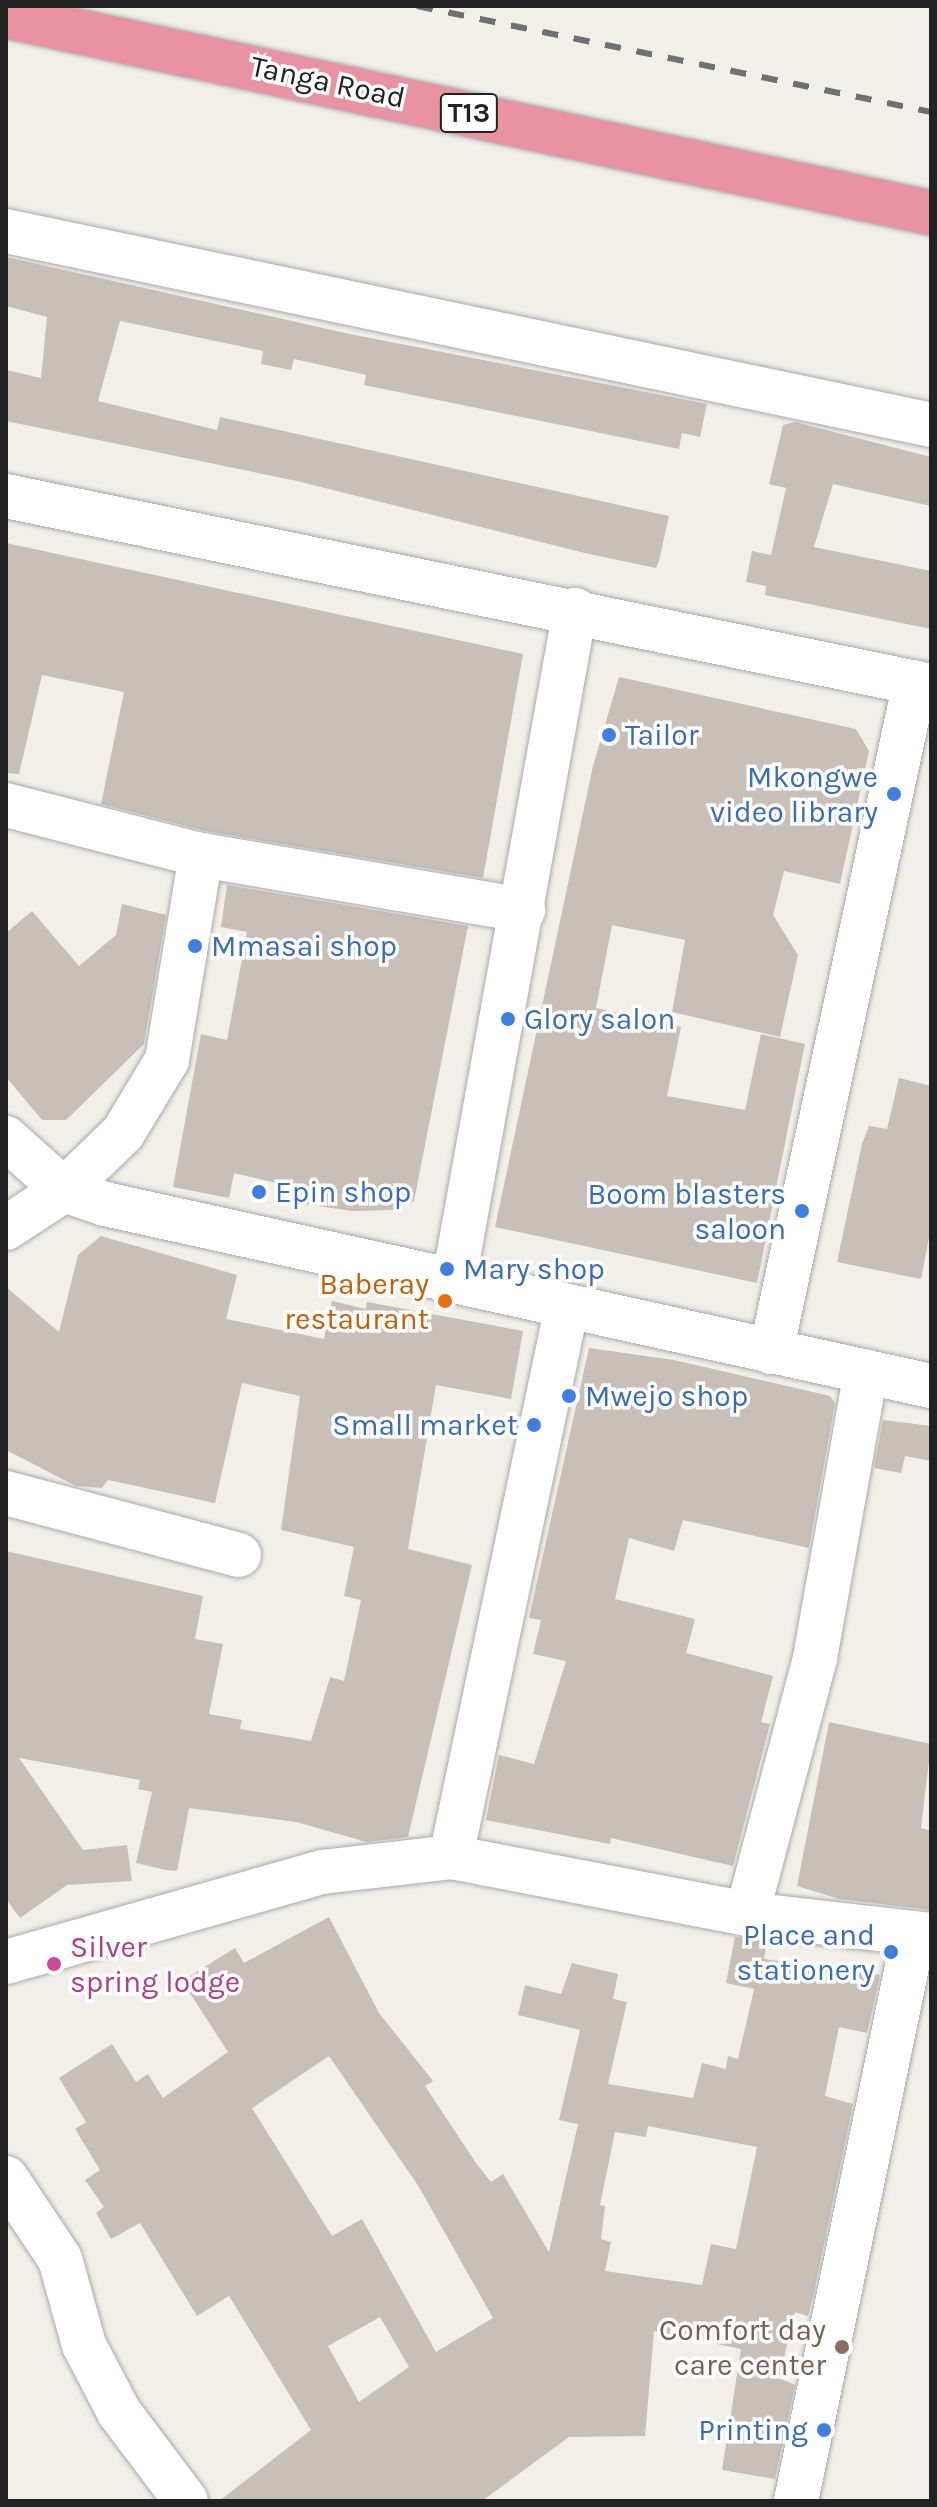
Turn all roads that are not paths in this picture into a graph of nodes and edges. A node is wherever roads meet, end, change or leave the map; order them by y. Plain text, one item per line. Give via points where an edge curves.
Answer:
1 (6, 16) edge
2 (931, 213) edge
3 (6, 231) edge
4 (931, 425) edge
5 (6, 496) edge
6 (575, 610) junction
7 (923, 684) edge
8 (6, 805) edge
9 (201, 855) junction
10 (523, 910) junction
11 (6, 1138) edge
12 (64, 1190) junction
13 (6, 1228) edge
14 (454, 1280) junction
15 (567, 1306) junction
16 (771, 1352) junction
17 (866, 1372) junction
18 (931, 1386) edge
19 (6, 1493) edge
20 (239, 1555) dead end
21 (451, 1857) junction
22 (747, 1914) junction
23 (922, 1934) edge
24 (6, 1962) edge
25 (6, 2178) edge
26 (186, 2501) edge
27 (796, 2501) edge

1 - 2 highway, Tanga Road / T13
3 - 4 street
5 - 6 street
6 - 7 street
6 - 10 street
7 - 16 street
8 - 9 street
9 - 10 street
9 - 12 street via 167,1060 123,1133
10 - 14 street
11 - 12 street
12 - 13 street
12 - 14 street
14 - 15 street
15 - 16 street
15 - 21 street
16 - 17 street
17 - 18 street
17 - 22 street via 815,1658
19 - 20 street
21 - 22 street
21 - 24 street via 322,1872
22 - 23 street
23 - 27 street
25 - 26 street via 60,2259 84,2345 119,2412

